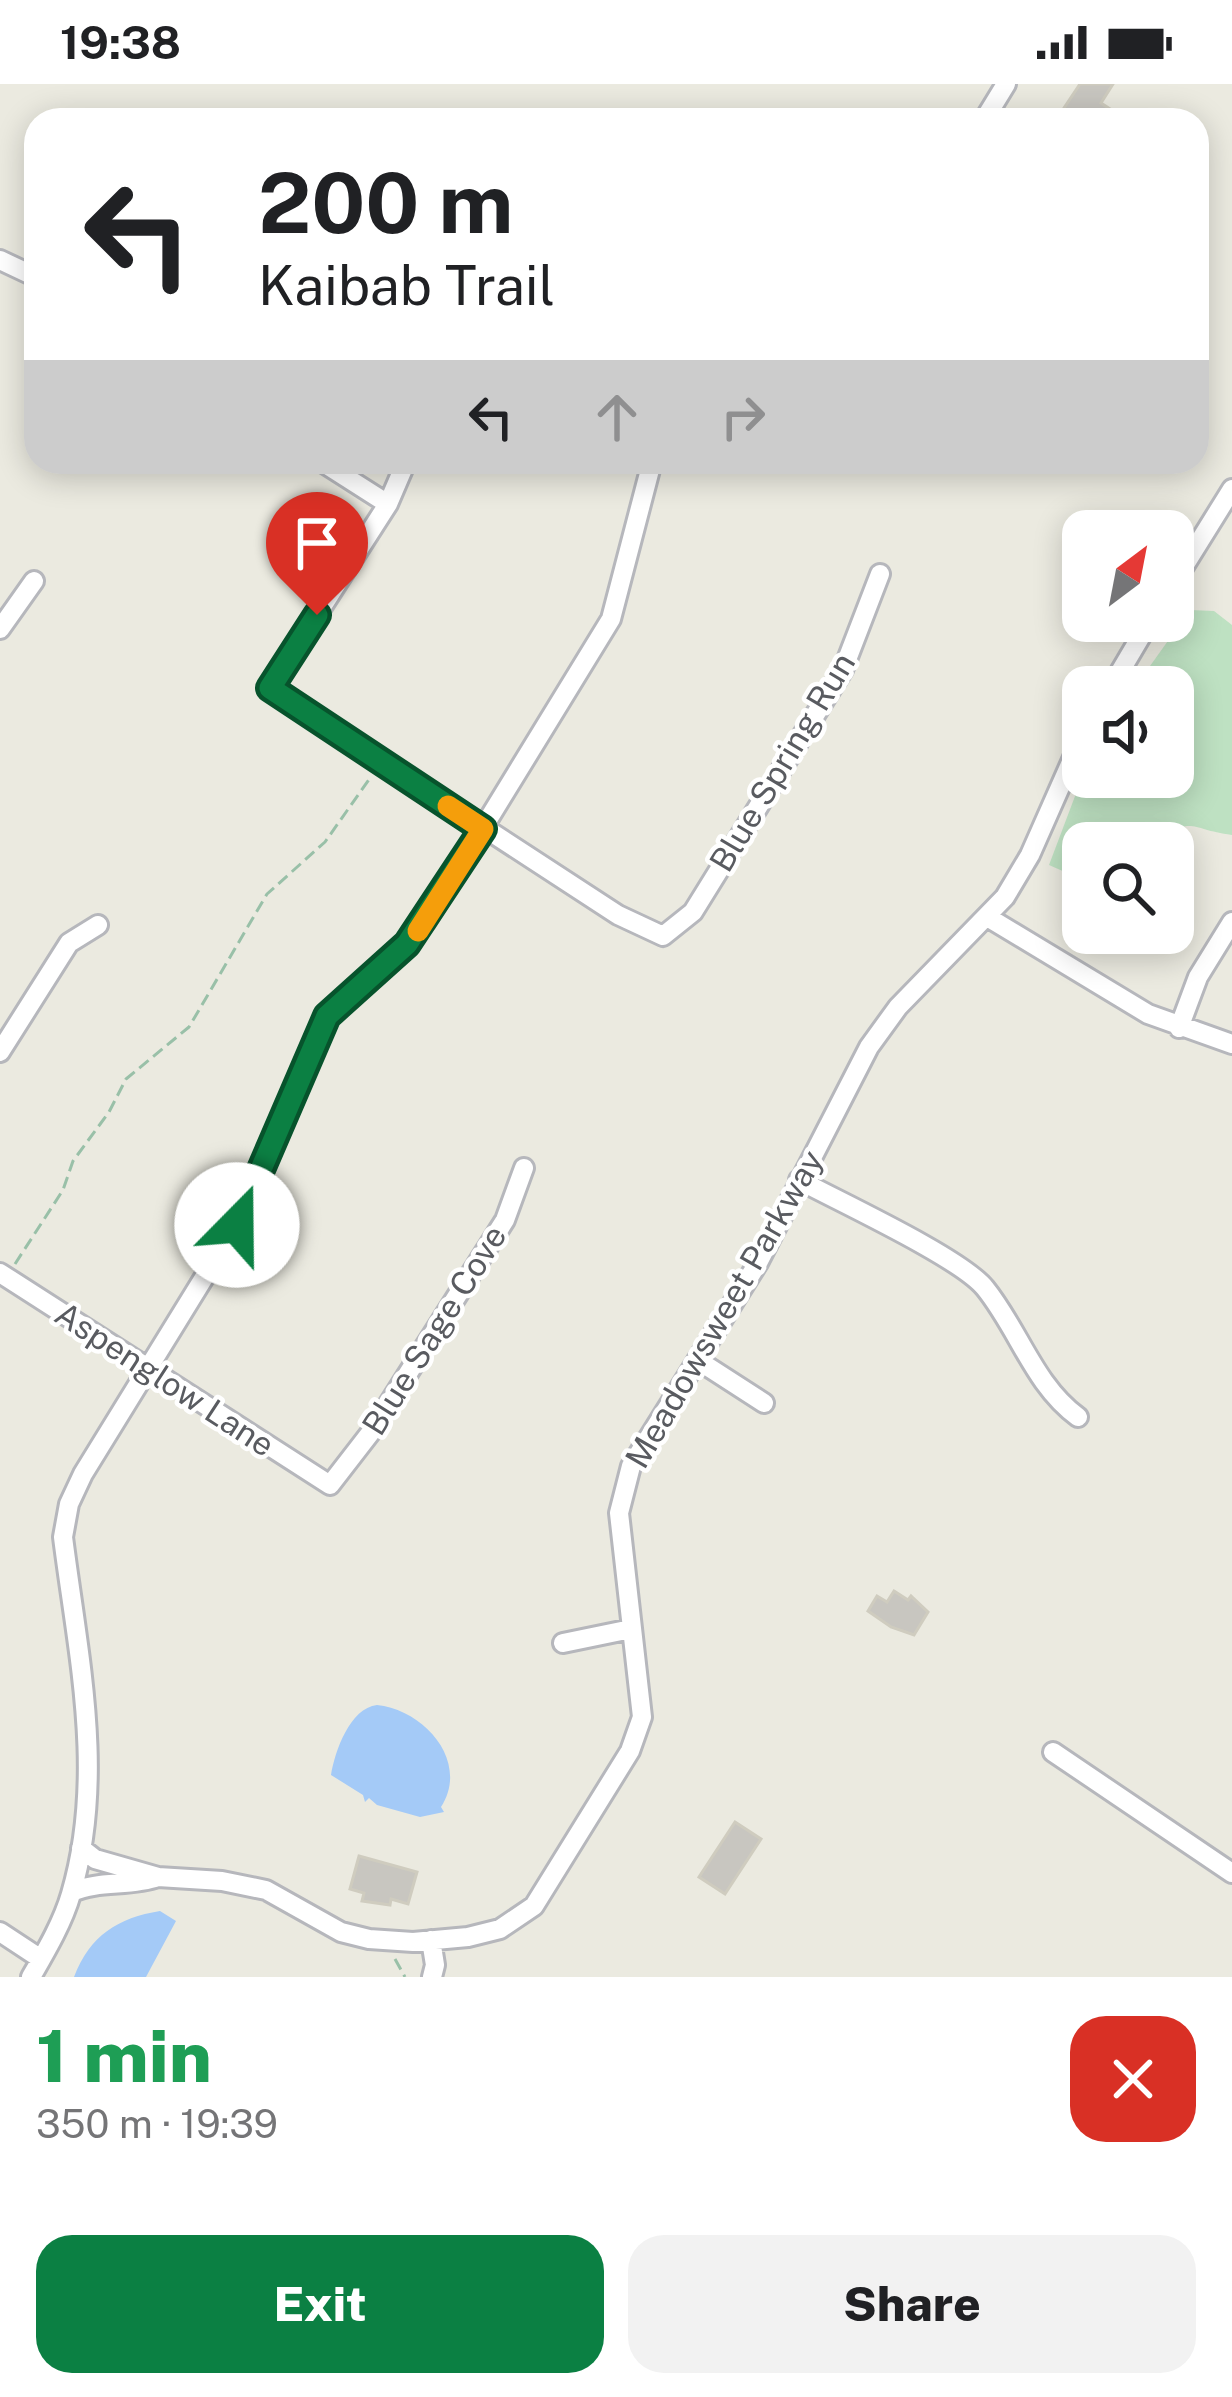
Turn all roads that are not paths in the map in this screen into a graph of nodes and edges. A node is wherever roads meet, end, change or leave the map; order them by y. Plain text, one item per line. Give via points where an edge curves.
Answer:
1 (341, 474) edge
2 (401, 474) edge
3 (649, 474) edge
4 (1232, 489) edge
5 (388, 504) junction
6 (1194, 550) edge
7 (880, 574) dead end
8 (34, 581) dead end
9 (0, 629) edge
10 (1062, 783) edge
11 (483, 829) junction
12 (989, 918) junction
13 (1232, 922) edge
14 (98, 925) dead end
15 (1179, 1028) junction
16 (1232, 1044) edge
17 (0, 1052) edge
18 (524, 1168) dead end
19 (799, 1180) junction
20 (6, 1272) edge
21 (699, 1360) junction
22 (147, 1369) junction
23 (764, 1403) dead end
24 (1078, 1417) dead end
25 (330, 1485) joint
26 (631, 1629) junction
27 (563, 1642) dead end
28 (1053, 1752) dead end
29 (81, 1848) junction
30 (1232, 1874) edge
31 (158, 1877) junction
32 (72, 1892) junction
33 (0, 1932) edge
34 (431, 1940) junction
35 (36, 1968) edge
36 (431, 1977) edge

1 - 5 street
2 - 5 street
3 - 11 street via 611,619
4 - 6 street
5 - 11 street via 270,688
7 - 11 street, Blue Spring Run via 842,670 693,912 663,935 618,916
8 - 9 street
10 - 12 street, Meadowsweet Parkway via 1030,855
11 - 22 street via 407,944 327,1016 237,1225
12 - 15 street
12 - 19 street, Meadowsweet Parkway via 931,971 869,1047
13 - 15 street
14 - 17 street via 69,943
15 - 16 street
18 - 25 street, Blue Sage Cove via 505,1220
19 - 21 street, Meadowsweet Parkway
19 - 24 street via 983,1285 1056,1400
20 - 22 street, Aspenglow Lane
21 - 23 street
21 - 26 street, Meadowsweet Parkway via 631,1466 619,1513
22 - 25 street, Aspenglow Lane
22 - 29 street via 83,1474 63,1537 90,1726
26 - 27 street
26 - 34 street, Meadowsweet Parkway via 642,1717 630,1751 547,1887 500,1929
28 - 30 street
29 - 31 street, Meadowsweet Parkway
29 - 32 street
31 - 32 street, Meadowsweet Parkway
31 - 34 street, Meadowsweet Parkway via 266,1890 341,1933
32 - 35 street
33 - 35 street
34 - 36 street

